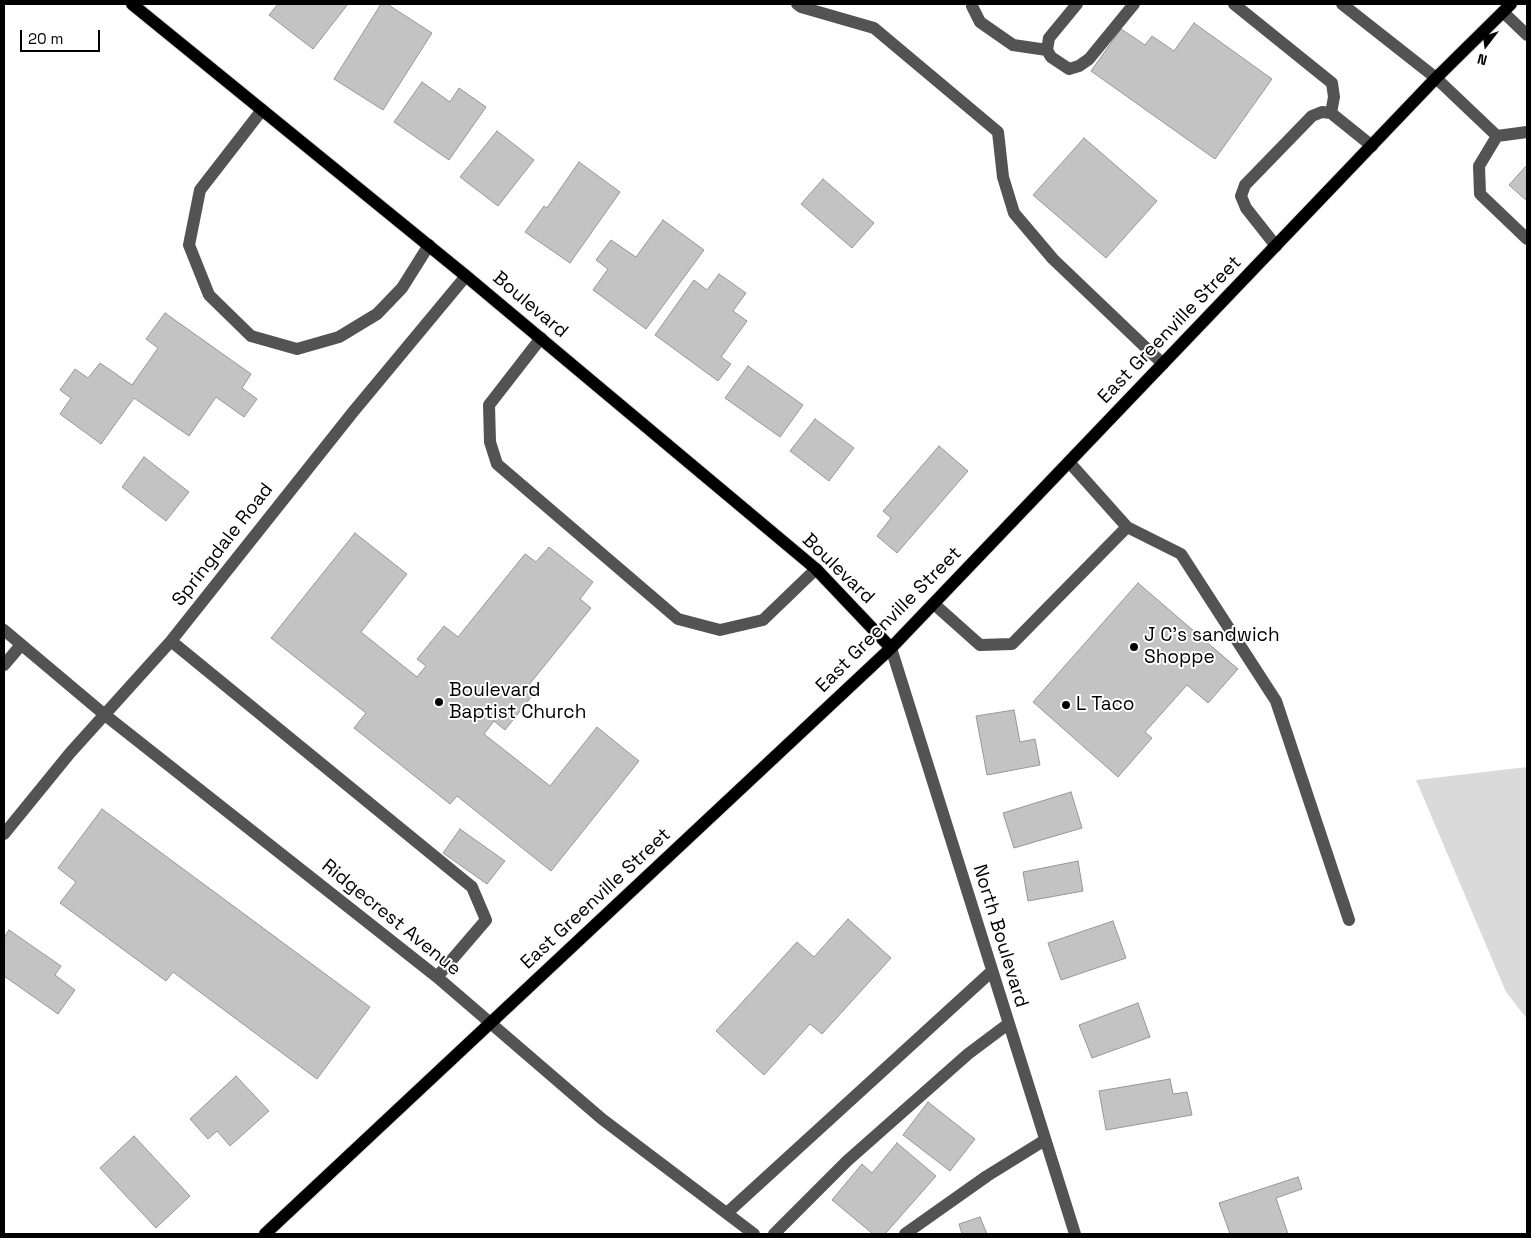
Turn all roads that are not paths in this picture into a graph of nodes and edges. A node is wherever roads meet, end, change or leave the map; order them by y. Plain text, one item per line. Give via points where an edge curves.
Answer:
1 (132, 4) edge
2 (797, 4) edge
3 (972, 4) edge
4 (1077, 4) edge
5 (1134, 4) edge
6 (1234, 4) edge
7 (1342, 4) edge
8 (1507, 8) edge
9 (1527, 35) edge
10 (1047, 50) junction
11 (1436, 78) junction
12 (262, 110) junction
13 (1331, 113) junction
14 (1527, 132) edge
15 (1497, 136) junction
16 (1372, 146) junction
17 (1527, 239) edge
18 (429, 246) junction
19 (1276, 246) junction
20 (466, 276) junction
21 (541, 338) junction
22 (1163, 364) junction
23 (1069, 462) junction
24 (1127, 527) junction
25 (816, 569) junction
26 (934, 604) junction
27 (4, 630) edge
28 (171, 641) junction
29 (21, 645) junction
30 (891, 648) junction
31 (4, 665) edge
32 (105, 715) junction
33 (4, 834) edge
34 (1348, 920) dead end
35 (991, 972) junction
36 (437, 977) junction
37 (490, 1023) junction
38 (1008, 1024) junction
39 (1045, 1140) junction
40 (727, 1213) junction
41 (264, 1234) edge
42 (754, 1234) edge
43 (774, 1234) edge
44 (905, 1234) edge
45 (1074, 1234) edge

1 - 12 main road, Boulevard
2 - 22 street via 874,28 998,132 1003,177 1014,213 1053,259
3 - 10 street via 980,22 1013,45
4 - 10 street via 1049,38
5 - 10 street via 1080,66 1069,69 1051,57
6 - 13 street via 1332,83
7 - 11 street
8 - 9 street
8 - 11 main road, East Greenville Street
11 - 15 street
11 - 16 main road, East Greenville Street
12 - 18 main road, Boulevard
12 - 18 street via 200,190 189,245 209,295 251,336 297,349 339,337 377,314 402,288
13 - 16 street
13 - 19 street via 1312,116 1245,185 1241,196 1246,208
14 - 15 street
15 - 17 street via 1479,166 1480,194
16 - 19 main road, East Greenville Street
18 - 20 main road, Boulevard
19 - 22 main road, East Greenville Street
20 - 21 main road, Boulevard
20 - 28 street, Springdale Road
21 - 25 main road, Boulevard
21 - 25 street via 489,404 490,442 497,464 678,619 720,630 763,620
22 - 23 main road, East Greenville Street
23 - 24 street
23 - 26 main road, East Greenville Street
24 - 26 street via 1012,644 980,644
24 - 34 street via 1181,554 1276,701
25 - 30 main road, Boulevard
26 - 30 main road, East Greenville Street
27 - 29 street, Ridgecrest Avenue
28 - 32 street, Springdale Road
28 - 36 street via 472,887 486,920
29 - 31 street
29 - 32 street, Ridgecrest Avenue
30 - 35 street, North Boulevard
30 - 37 main road, East Greenville Street
32 - 33 street, Springdale Road
32 - 36 street, Ridgecrest Avenue
35 - 38 street, North Boulevard
35 - 40 street
36 - 37 street, Ridgecrest Avenue
37 - 40 street, Ridgecrest Avenue via 602,1119
37 - 41 main road, East Greenville Street
38 - 39 street, North Boulevard
38 - 43 street via 968,1054 847,1161
39 - 44 street
39 - 45 street, North Boulevard
40 - 42 street, Ridgecrest Avenue

